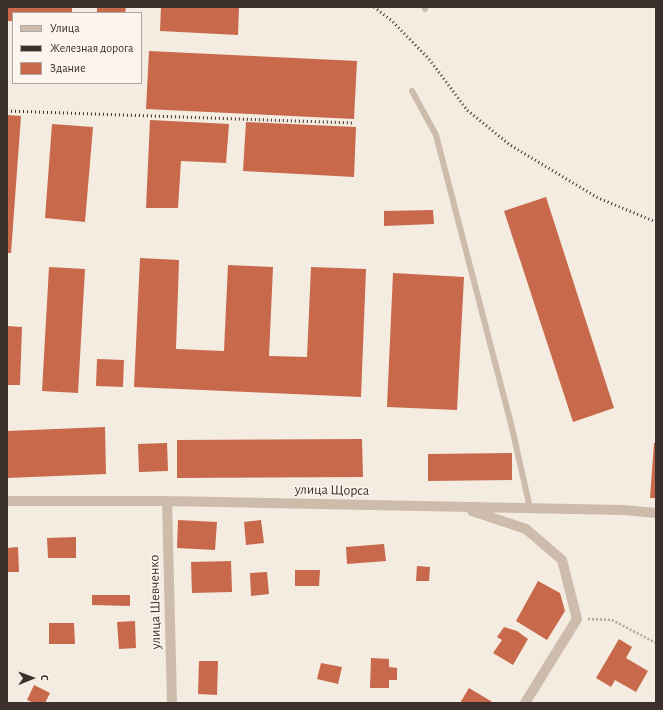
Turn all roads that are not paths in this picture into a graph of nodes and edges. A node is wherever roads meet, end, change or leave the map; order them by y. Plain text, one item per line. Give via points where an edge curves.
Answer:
1 (412, 91) dead end
2 (7, 501) edge
3 (167, 501) junction
4 (462, 507) junction
5 (530, 508) junction
6 (656, 512) edge
7 (172, 703) edge
8 (525, 703) edge

1 - 5 lane via 436,135 512,428
2 - 3 street, улица Щорса
3 - 4 street, улица Щорса
3 - 7 street, улица Шевченко
4 - 5 street, улица Щорса
4 - 8 street via 526,529 562,560 577,619
5 - 6 street, улица Щорса

